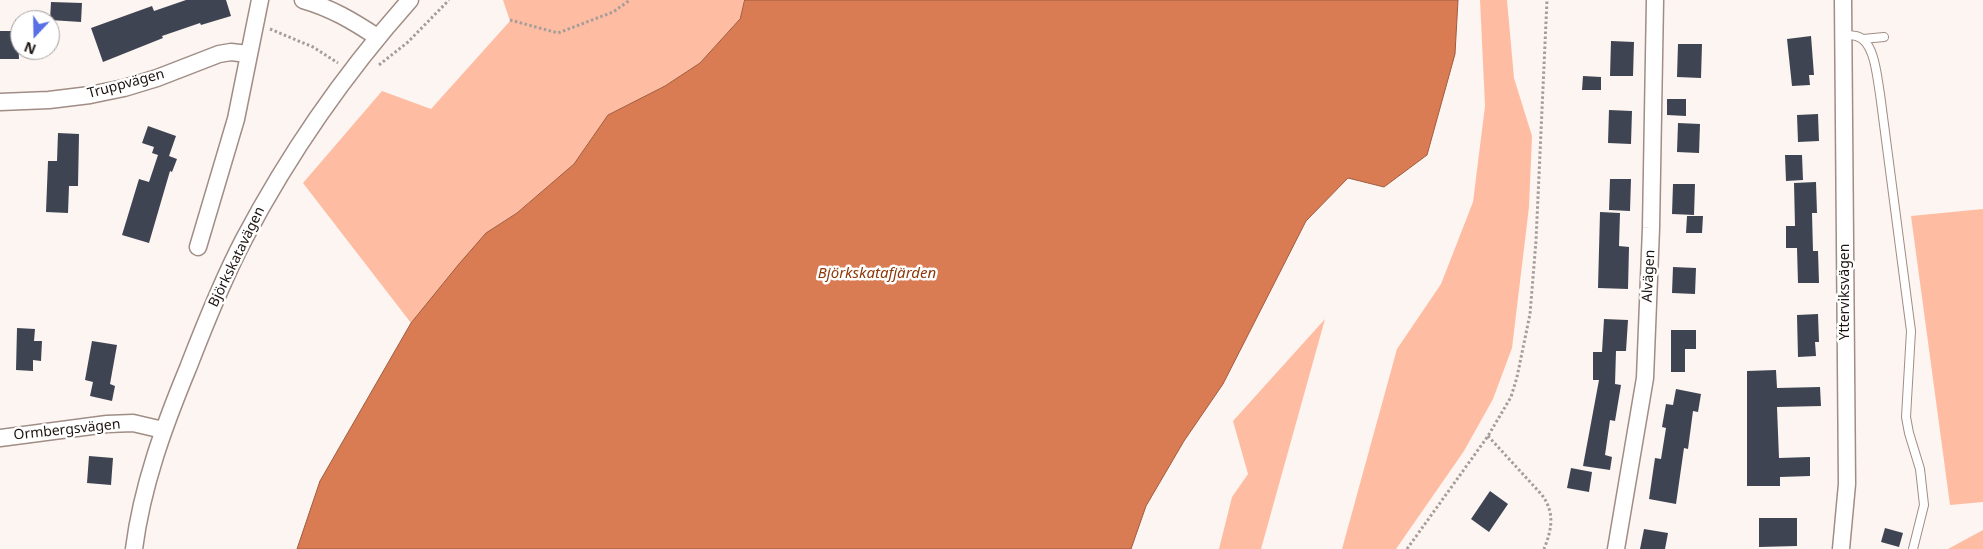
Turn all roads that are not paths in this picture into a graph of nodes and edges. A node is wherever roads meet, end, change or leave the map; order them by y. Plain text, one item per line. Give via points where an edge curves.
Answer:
1 (260, 0) edge
2 (303, 0) edge
3 (410, 0) edge
4 (1655, 0) edge
5 (1843, 0) edge
6 (1843, 35) junction
7 (377, 37) junction
8 (1884, 37) dead end
9 (1863, 39) junction
10 (248, 54) junction
11 (0, 102) edge
12 (198, 247) dead end
13 (163, 430) junction
14 (0, 438) edge
15 (134, 549) edge
16 (1616, 549) edge
17 (1841, 549) edge
18 (1913, 549) edge

1 - 10 street
2 - 7 street via 334,11
3 - 7 street, Björkskatavägen
4 - 16 street, Alvägen via 1645,378
5 - 6 street, Ytterviksvägen
6 - 9 lane
6 - 17 street, Ytterviksvägen via 1847,484
7 - 13 street, Björkskatavägen via 298,146 244,240 213,304
8 - 9 lane
9 - 18 lane via 1874,60 1911,331 1906,417 1920,469 1924,505
10 - 11 street, Truppvägen via 219,54 157,78 90,95
10 - 12 street via 236,119
13 - 14 street, Ormbergsvägen via 134,423 107,424
13 - 15 street, Björkskatavägen

